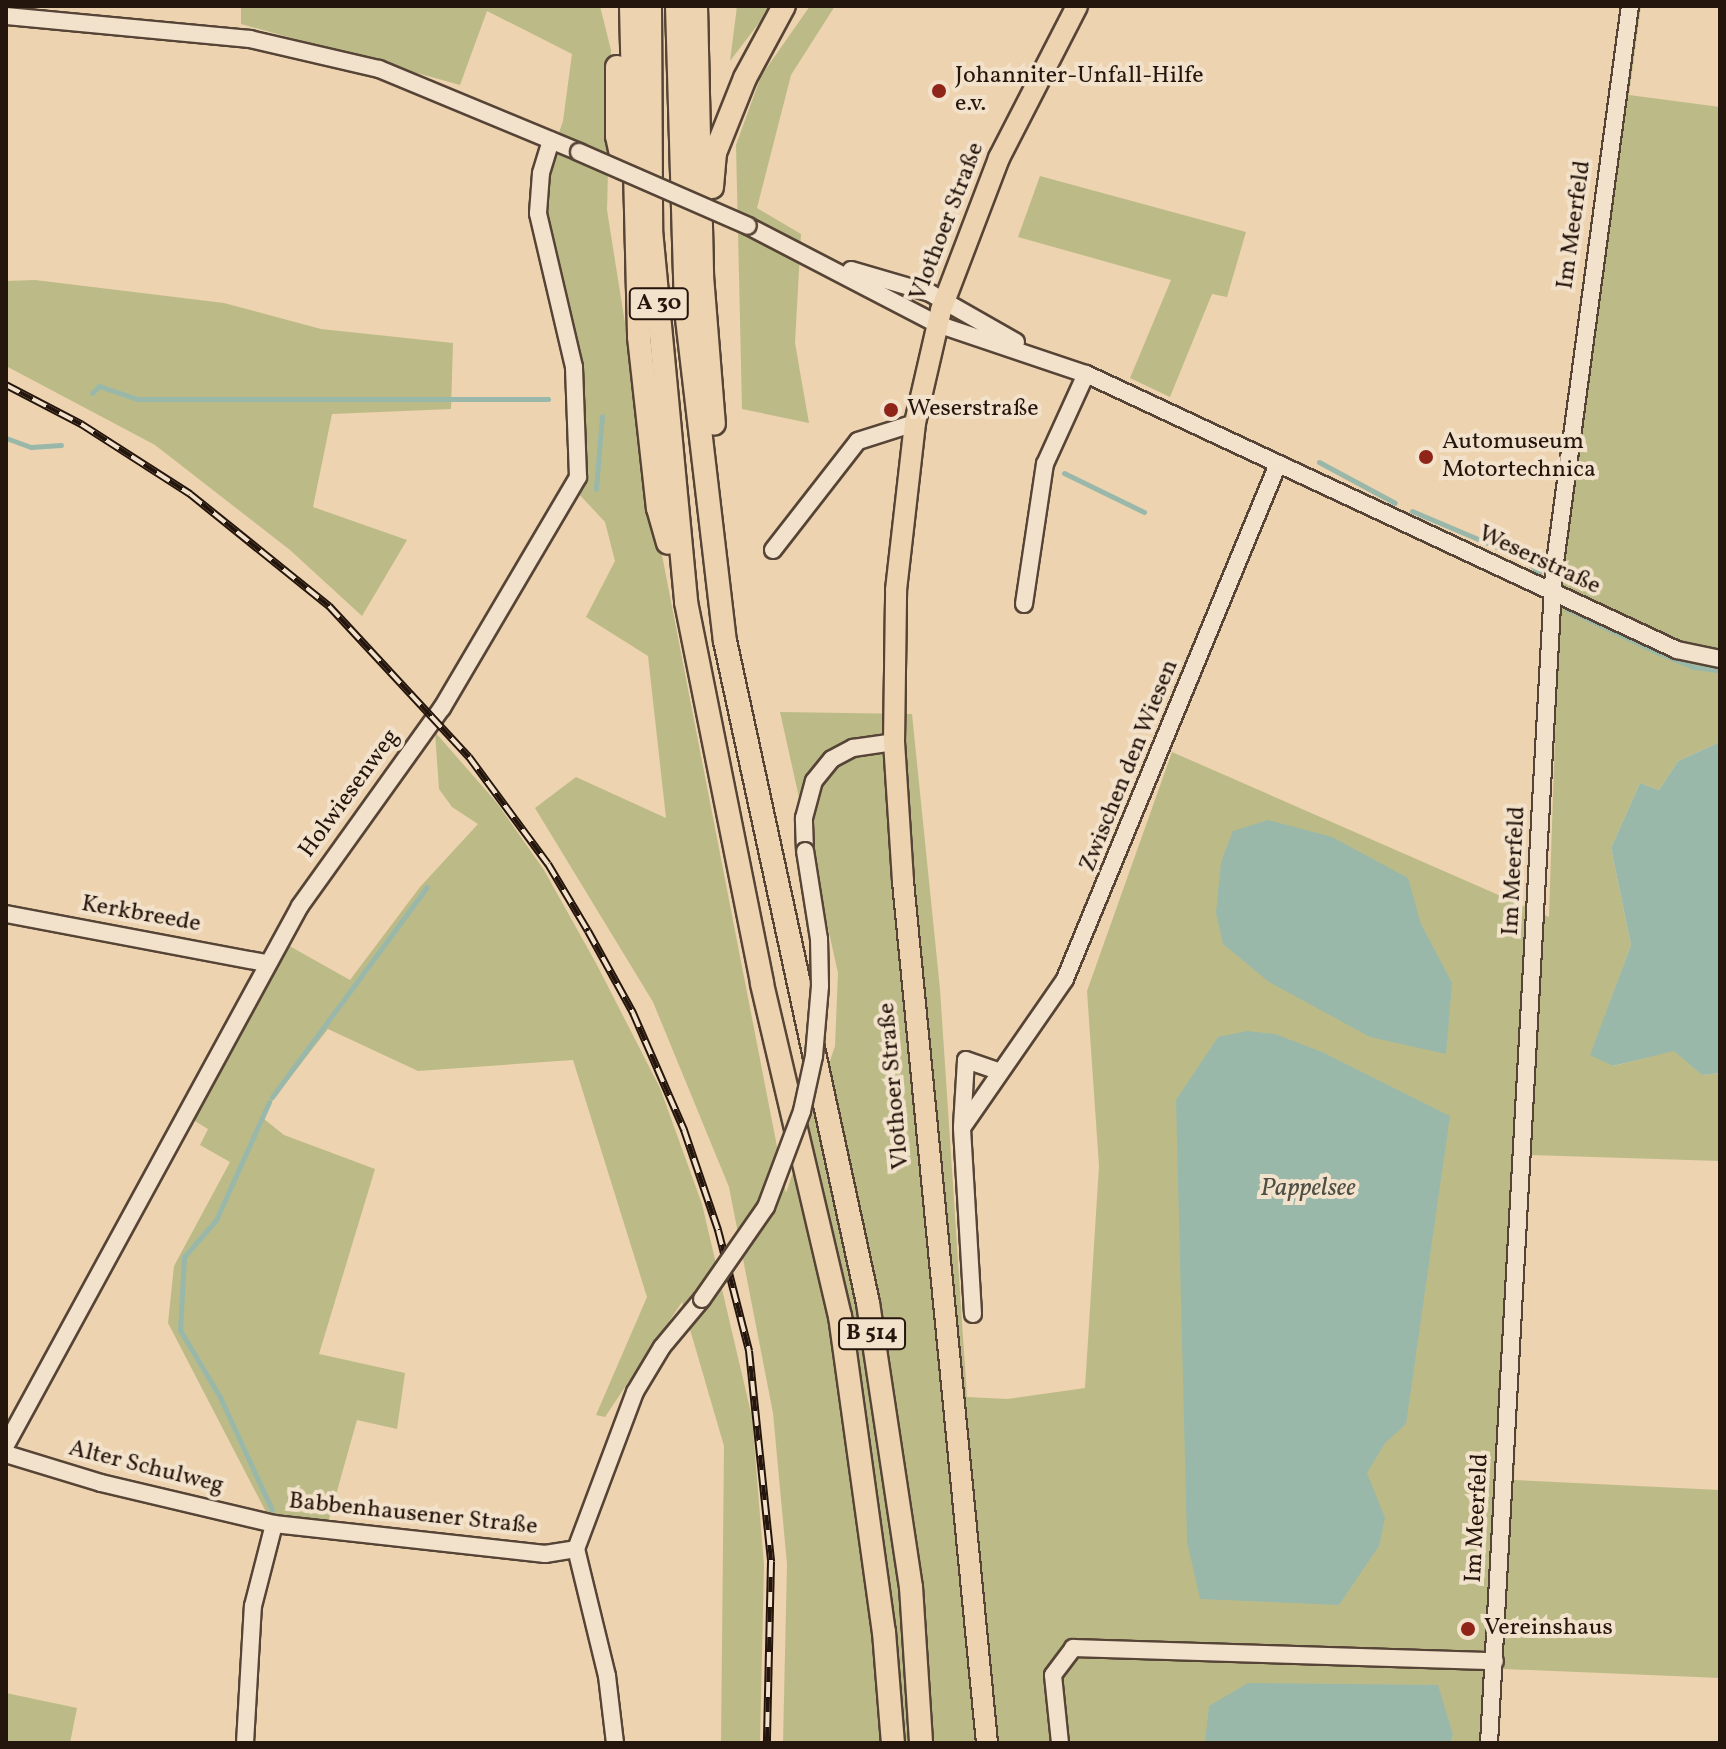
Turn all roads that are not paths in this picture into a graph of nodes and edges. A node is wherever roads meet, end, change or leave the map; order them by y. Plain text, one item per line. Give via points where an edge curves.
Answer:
1 (616, 6) edge
2 (631, 6) edge
3 (650, 6) edge
4 (677, 6) edge
5 (696, 6) edge
6 (784, 6) edge
7 (1077, 6) edge
8 (1630, 6) edge
9 (6, 16) edge
10 (551, 140) junction
11 (634, 216) junction
12 (823, 262) junction
13 (702, 276) junction
14 (944, 300) junction
15 (937, 324) junction
16 (1036, 354) junction
17 (1086, 374) junction
18 (915, 423) junction
19 (1278, 464) junction
20 (773, 550) dead end
21 (1553, 595) junction
22 (686, 602) junction
23 (1024, 604) dead end
24 (725, 641) junction
25 (1720, 659) edge
26 (894, 742) junction
27 (6, 914) edge
28 (266, 963) junction
29 (1000, 1072) junction
30 (962, 1128) junction
31 (973, 1314) dead end
32 (6, 1445) edge
33 (6, 1454) edge
34 (274, 1524) junction
35 (576, 1549) junction
36 (1495, 1661) junction
37 (245, 1743) edge
38 (615, 1743) edge
39 (893, 1743) edge
40 (921, 1743) edge
41 (987, 1743) edge
42 (1060, 1743) edge
43 (1489, 1743) edge

1 - 11 highway via 617,136
2 - 11 highway
3 - 22 highway, A 30 via 651,230
4 - 24 highway, A 30 via 686,310
5 - 13 highway
6 - 13 highway via 745,78 715,153
7 - 14 main road, Vlothoer Straße via 999,158
8 - 21 street, Im Meerfeld
9 - 10 street, Weserstraße via 265,42 379,69
10 - 12 street, Weserstraße, bridge
10 - 28 street, Holwiesenweg via 541,173 538,213 574,367 578,477 442,708 300,906
11 - 22 highway via 639,337 658,508
12 - 14 street, Weserstraße
12 - 15 street, Weserstraße
13 - 24 highway via 726,538
14 - 15 main road, Vlothoer Straße
14 - 16 street, Weserstraße
15 - 16 street, Weserstraße
15 - 18 main road, Vlothoer Straße
16 - 17 street, Weserstraße
17 - 19 street, Weserstraße
17 - 23 street via 1045,464
18 - 20 street via 858,441
18 - 26 main road, Vlothoer Straße via 896,590
19 - 21 street, Weserstraße
19 - 29 street, Zwischen den Wiesen via 1097,912 1065,979
21 - 25 street, Weserstraße via 1677,650
21 - 36 street, Im Meerfeld
22 - 39 highway, B 514 via 762,984 840,1316 884,1632
24 - 40 highway, B 514 via 868,1303 911,1587
26 - 35 street, bridge via 853,748 823,770 804,818 820,986 805,1097 766,1207 635,1392
26 - 41 main road, Vlothoer Straße via 921,1091
27 - 28 street, Kerkbreede
28 - 32 street, Holwiesenweg
29 - 30 street, Zwischen den Wiesen
29 - 30 street via 966,1060
30 - 31 street
33 - 34 street, Alter Schulweg via 101,1483
34 - 35 street, Babbenhausener Straße via 545,1554
34 - 37 street, Babbenhausener Straße via 253,1606
35 - 38 street via 607,1676
36 - 42 street via 1073,1648 1053,1675
36 - 43 street, Im Meerfeld

